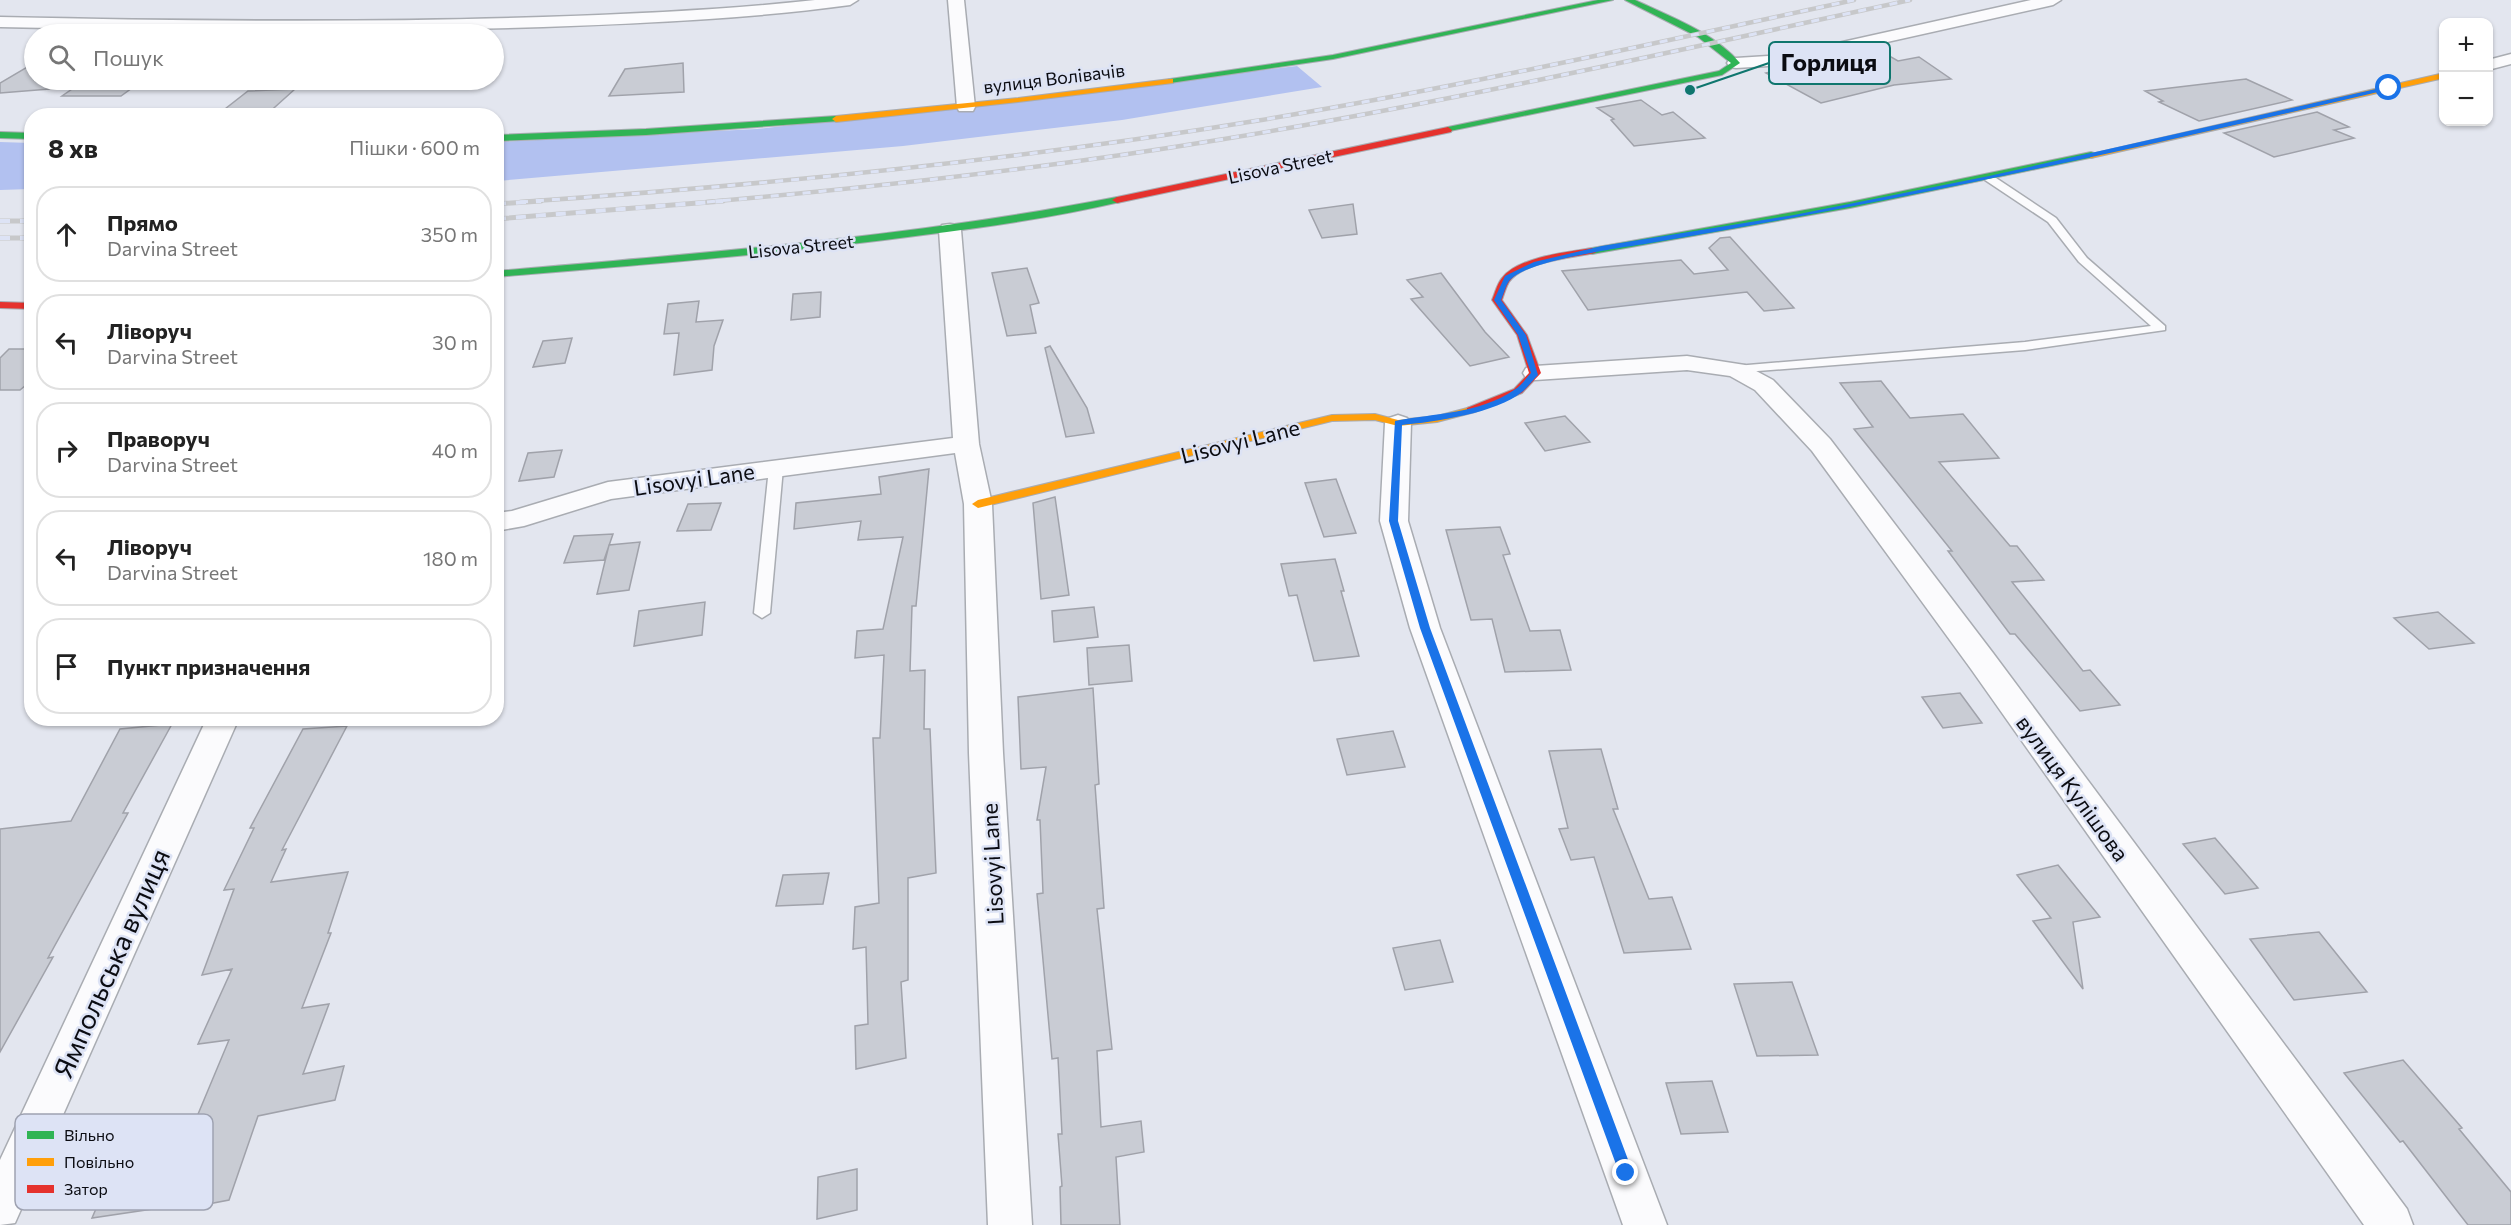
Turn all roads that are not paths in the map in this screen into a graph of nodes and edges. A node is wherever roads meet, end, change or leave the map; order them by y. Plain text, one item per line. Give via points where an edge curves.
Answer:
1 (850, 0) edge
2 (956, 0) edge
3 (1609, 0) edge
4 (1629, 0) edge
5 (2053, 0) edge
6 (0, 22) edge
7 (154, 24) edge
8 (461, 24) edge
9 (2511, 59) edge
10 (1736, 63) junction
11 (2493, 63) edge
12 (2439, 76) edge
13 (966, 107) junction
14 (0, 135) edge
15 (24, 136) edge
16 (504, 138) edge
17 (1989, 178) junction
18 (950, 230) junction
19 (504, 273) edge
20 (0, 305) edge
21 (24, 306) edge
22 (1736, 370) junction
23 (1535, 373) junction
24 (1398, 423) junction
25 (966, 444) junction
26 (776, 468) junction
27 (978, 504) junction
28 (504, 521) edge
29 (762, 613) dead end
30 (219, 726) edge
31 (43, 1114) edge
32 (15, 1175) edge
33 (0, 1208) edge
34 (1010, 1225) edge
35 (1645, 1225) edge
36 (2391, 1225) edge

1 - 8 street via 719,14
2 - 13 street
3 - 13 street, вулиця Волівачів via 1332,57
4 - 10 street via 1712,43
5 - 10 street, Lisova Street via 1784,60
6 - 7 street
9 - 11 street
10 - 18 street, Lisova Street via 1722,73 1109,202
12 - 17 street
13 - 16 street, вулиця Волівачів via 714,129
14 - 15 street
17 - 22 lane via 2052,220 2083,260 2160,328 2025,346
17 - 23 street via 1534,264 1508,278 1497,300 1522,335
18 - 19 street, Lisova Street
18 - 25 street, Lisovyi Lane
20 - 21 street
22 - 23 street, вулиця Кулішова via 1687,363
22 - 36 street, вулиця Кулішова via 1764,384 1821,445
23 - 24 street, Lisovyi Lane via 1518,391 1481,408
24 - 27 street, Lisovyi Lane via 1375,417 1332,418
24 - 35 street via 1394,521 1425,628
25 - 26 street, Lisovyi Lane
25 - 27 street, Lisovyi Lane
26 - 28 street, Lisovyi Lane via 608,490
26 - 29 lane
27 - 34 street, Lisovyi Lane via 986,753
30 - 31 street, Ямпольська вулиця
32 - 33 street, Ямпольська вулиця

